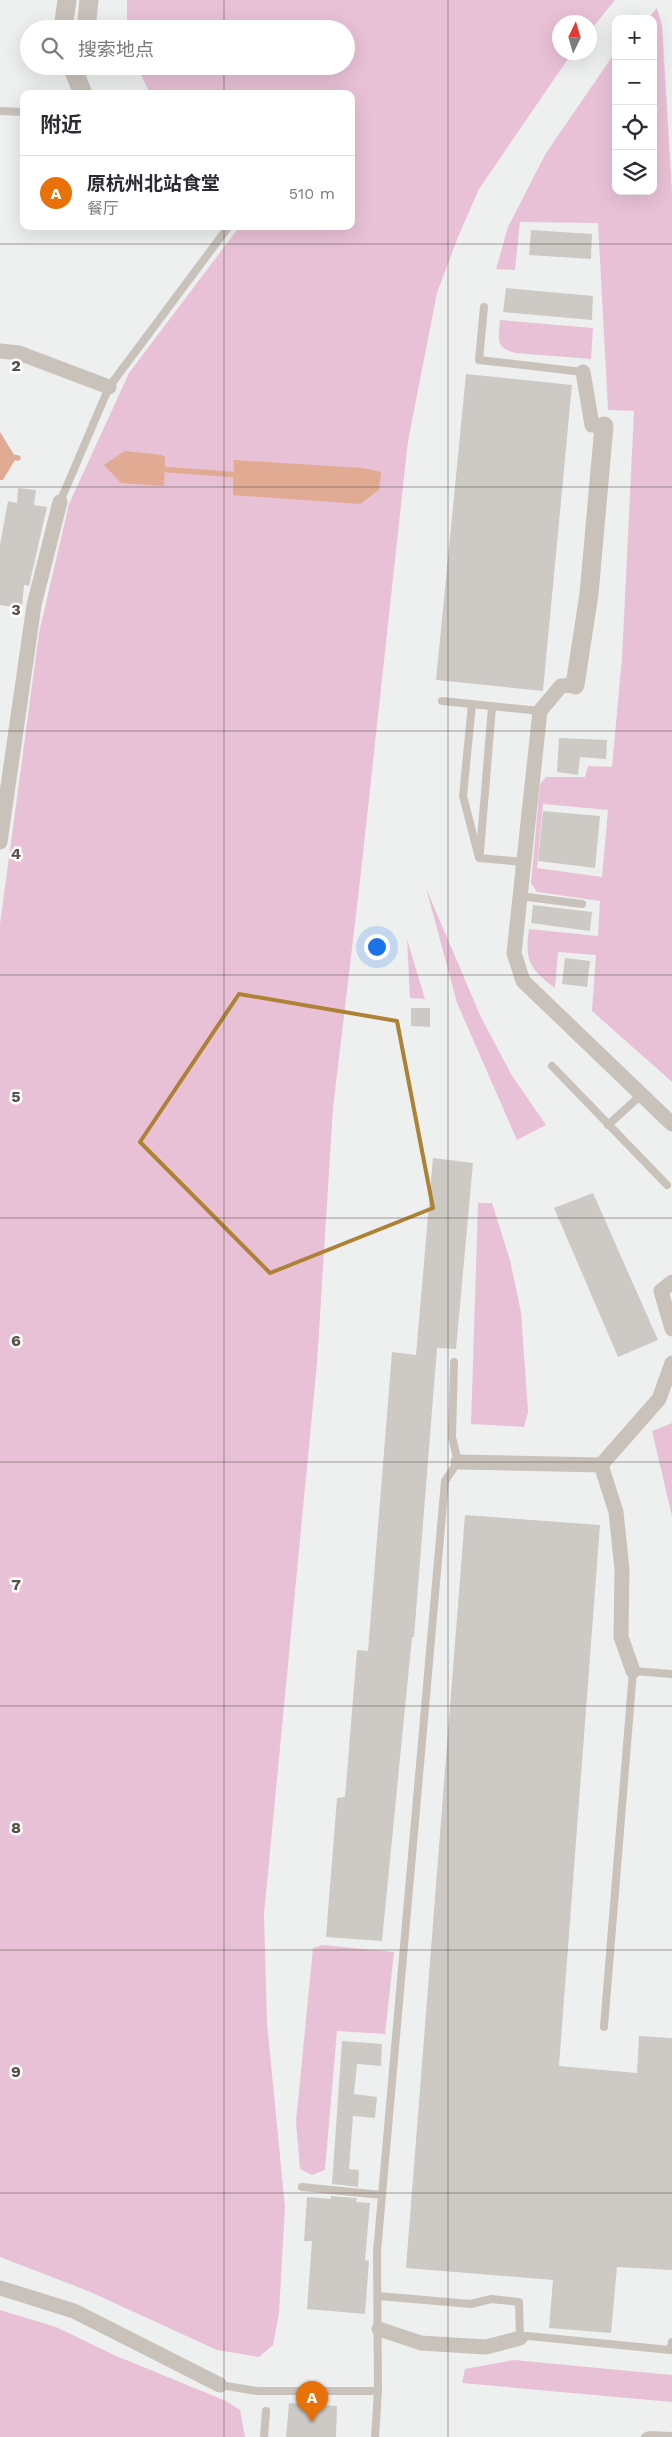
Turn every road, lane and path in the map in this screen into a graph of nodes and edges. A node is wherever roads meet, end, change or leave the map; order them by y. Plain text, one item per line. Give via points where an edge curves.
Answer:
1 (67, 0) edge
2 (89, 0) edge
3 (65, 20) edge
4 (87, 20) edge
5 (76, 75) edge
6 (87, 75) edge
7 (81, 90) edge
8 (87, 90) edge
9 (0, 110) edge
10 (20, 112) edge
11 (226, 230) edge
12 (484, 306) dead end
13 (0, 351) edge
14 (583, 372) joint
15 (109, 387) junction
16 (604, 426) joint
17 (60, 502) joint
18 (575, 685) joint
19 (442, 701) dead end
20 (472, 704) junction
21 (492, 707) junction
22 (540, 711) junction
23 (0, 842) edge
24 (480, 858) junction
25 (523, 862) junction
26 (520, 896) junction
27 (582, 904) dead end
28 (552, 1066) dead end
29 (641, 1095) junction
30 (672, 1124) edge
31 (608, 1125) junction
32 (667, 1186) dead end
33 (672, 1282) edge
34 (672, 1329) edge
35 (454, 1362) dead end
36 (672, 1364) edge
37 (458, 1462) junction
38 (600, 1466) junction
39 (633, 1670) junction
40 (672, 1674) edge
41 (604, 2027) dead end
42 (302, 2187) dead end
43 (382, 2195) junction
44 (0, 2288) edge
45 (378, 2296) junction
46 (379, 2329) junction
47 (520, 2338) junction
48 (672, 2342) edge
49 (220, 2384) joint
50 (378, 2391) junction
51 (266, 2411) dead end
52 (672, 2436) edge
53 (264, 2437) edge
54 (375, 2437) edge
55 (645, 2437) edge

1 - 3 street
2 - 4 street
5 - 7 street
6 - 8 street
9 - 10 lane
11 - 15 lane
12 - 14 lane via 480,360
13 - 15 street via 19,353
14 - 16 street via 592,425
15 - 17 lane
16 - 18 street via 589,594
17 - 23 street via 34,605
18 - 22 street via 561,686
19 - 20 lane
20 - 21 lane
20 - 24 lane via 464,796
21 - 22 lane
21 - 24 lane
22 - 25 street
24 - 25 lane
25 - 26 street
26 - 27 lane
26 - 29 street via 514,953 523,981
28 - 31 lane
29 - 30 street
29 - 31 lane
31 - 32 lane
33 - 34 street via 661,1291
35 - 37 lane via 452,1437
36 - 38 street via 659,1399
37 - 38 street
37 - 43 lane via 445,1481
38 - 39 street via 616,1512 622,1569 622,1637
39 - 40 lane
39 - 41 lane
42 - 43 lane
43 - 45 lane
44 - 49 street via 74,2312
45 - 46 lane
45 - 47 lane via 471,2304 491,2299 519,2302
46 - 47 street via 422,2342 486,2347
46 - 50 lane
47 - 48 lane via 528,2336 670,2350
49 - 50 lane via 256,2391
50 - 54 lane
51 - 53 lane
52 - 55 lane

